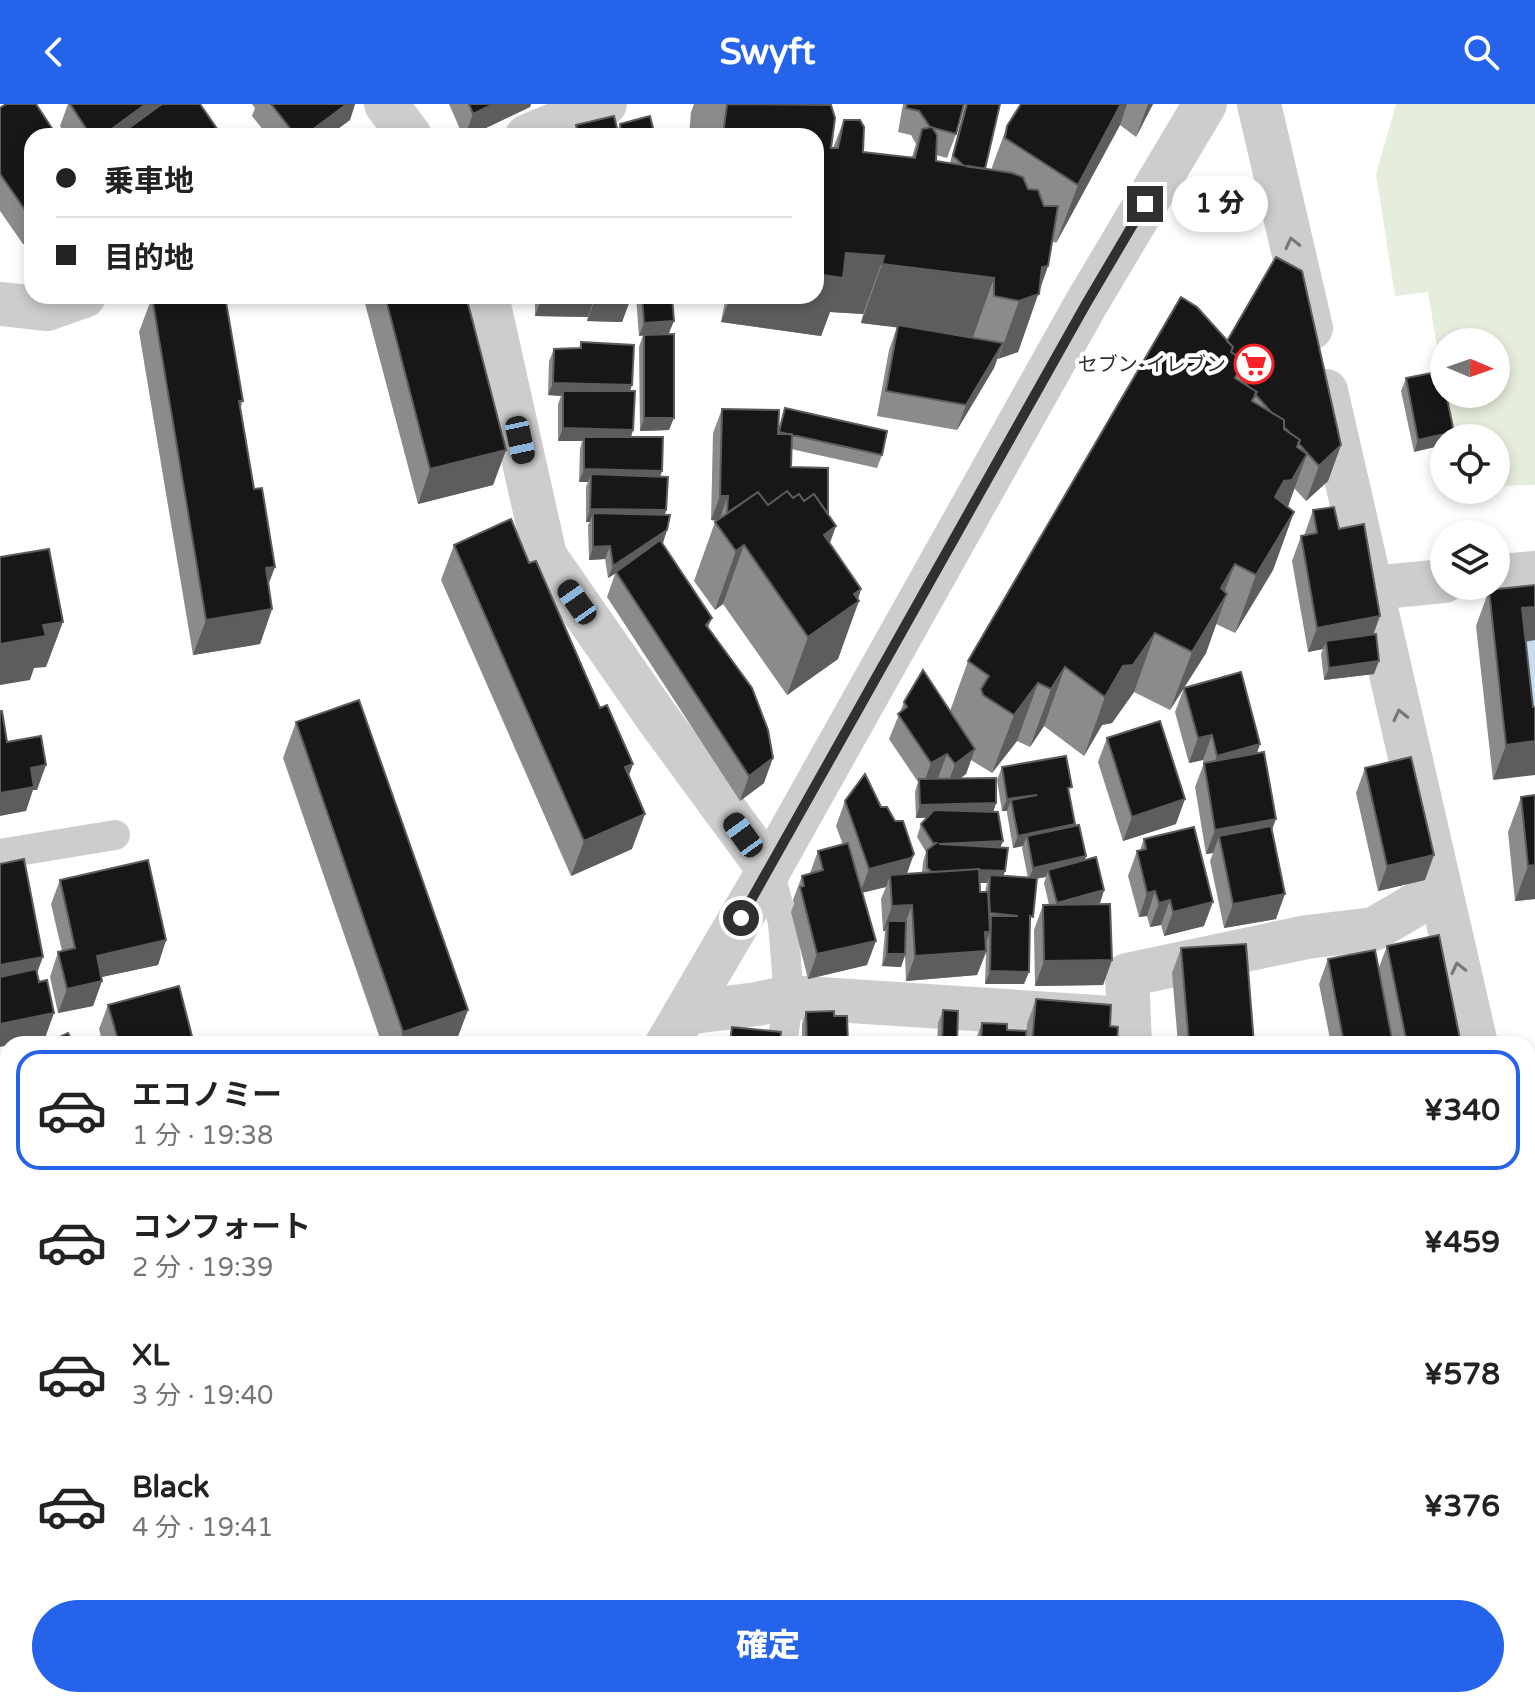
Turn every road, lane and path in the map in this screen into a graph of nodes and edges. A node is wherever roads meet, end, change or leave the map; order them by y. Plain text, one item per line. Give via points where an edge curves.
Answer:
1 (386, 104) edge
2 (605, 104) edge
3 (1205, 104) edge
4 (1259, 104) edge
5 (404, 128) edge
6 (546, 128) edge
7 (0, 304) edge
8 (61, 304) edge
9 (489, 304) edge
10 (1535, 573) edge
11 (1510, 575) edge
12 (1430, 582) edge
13 (1372, 588) junction
14 (115, 835) dead end
15 (0, 854) edge
16 (769, 870) junction
17 (1439, 891) junction
18 (789, 997) junction
19 (676, 1028) edge
20 (1128, 1032) edge
21 (783, 1036) edge
22 (1474, 1036) edge

1 - 5 street
2 - 6 street
3 - 16 street via 1086,304
13 -> 4 street
7 - 8 street via 47,309
9 - 16 street via 545,556
10 - 11 street
12 - 13 street
17 -> 13 street
14 - 15 lane
16 - 18 lane via 783,923
16 - 19 street
17 - 20 street via 1374,929 1307,937 1127,975
22 -> 17 street
18 - 19 street
18 - 20 street
18 - 21 lane

